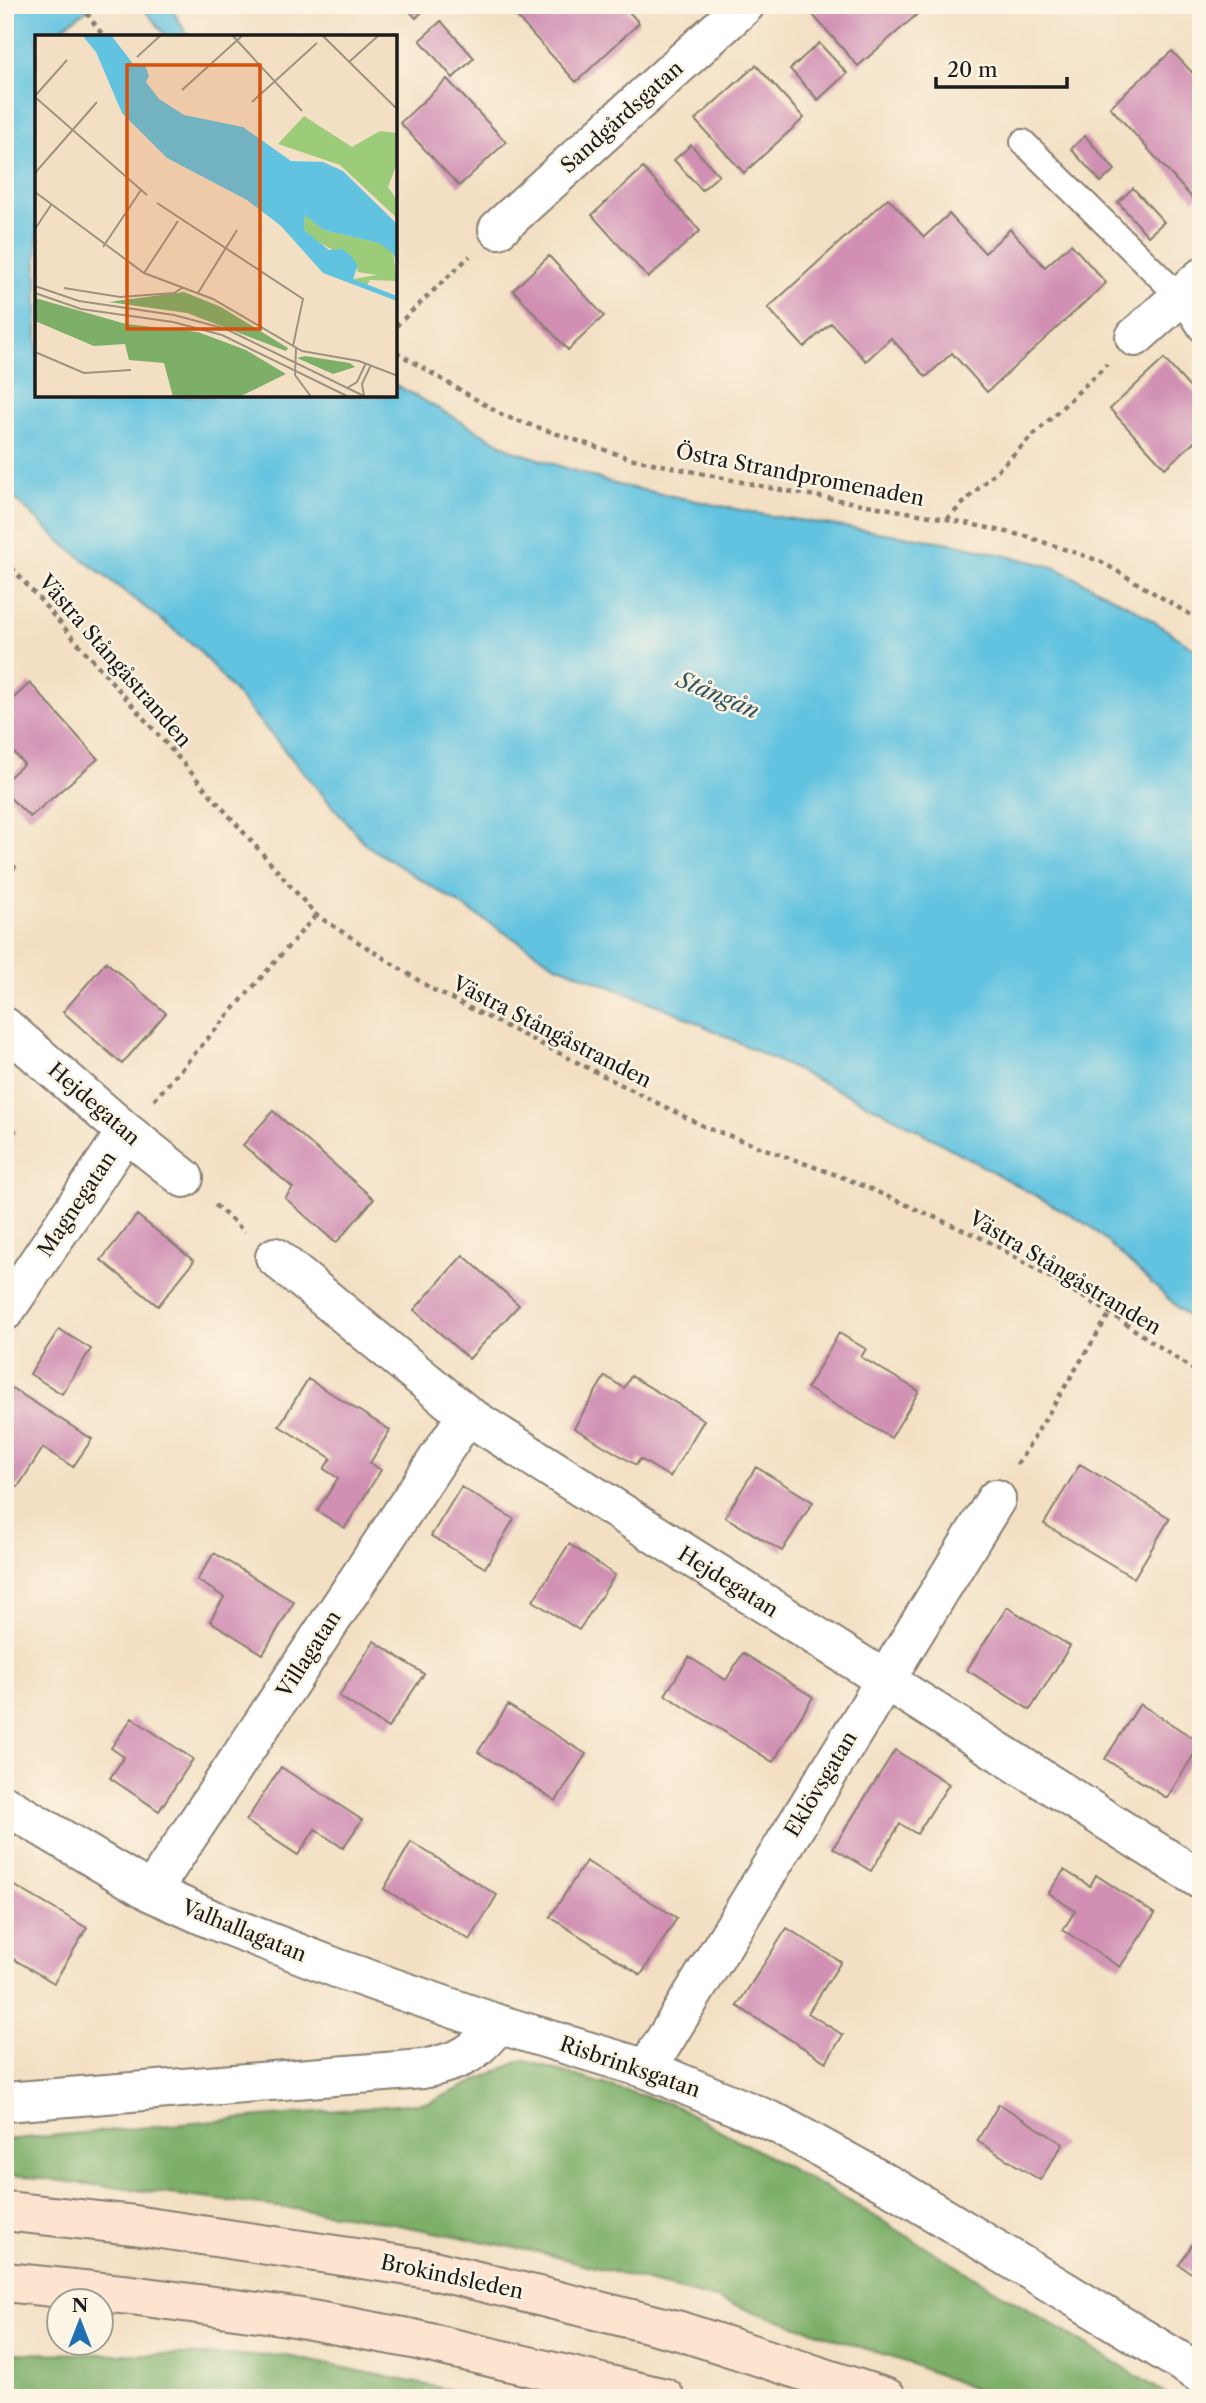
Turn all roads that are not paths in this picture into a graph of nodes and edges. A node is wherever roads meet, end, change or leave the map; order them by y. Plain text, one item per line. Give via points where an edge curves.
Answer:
1 (746, 5) edge
2 (1023, 142) dead end
3 (499, 229) road end
4 (1190, 287) edge
5 (1201, 329) edge
6 (1135, 337) dead end
7 (5, 1027) edge
8 (125, 1132) junction
9 (184, 1178) road end
10 (275, 1257) road end
11 (5, 1311) edge
12 (467, 1415) junction
13 (996, 1499) dead end
14 (884, 1681) junction
15 (5, 1805) edge
16 (1201, 1880) edge
17 (151, 1892) junction
18 (499, 2024) junction
19 (647, 2069) junction
20 (5, 2102) edge
21 (5, 2211) edge
22 (5, 2282) edge
23 (1201, 2374) edge
24 (665, 2398) edge
25 (887, 2398) edge

1 - 3 street, Sandgårdsgatan
2 - 4 lane
4 - 5 lane
4 - 6 street
7 - 8 street, Hejdegatan
8 - 9 street, Hejdegatan
8 - 11 street, Magnegatan
10 - 12 street, Hejdegatan
12 - 14 street, Hejdegatan
12 - 17 street, Villagatan
13 - 14 street, Eklövsgatan
14 - 16 street, Hejdegatan
14 - 19 street, Eklövsgatan
15 - 17 street, Valhallagatan
17 - 18 street, Valhallagatan via 339,1969
18 - 19 street, Risbrinksgatan
18 - 20 street via 473,2052 423,2069
19 - 23 street, Risbrinksgatan via 778,2124 898,2190
21 - 25 main road, Brokindsleden via 134,2225 429,2269 680,2330
22 - 24 main road via 295,2317 413,2339

